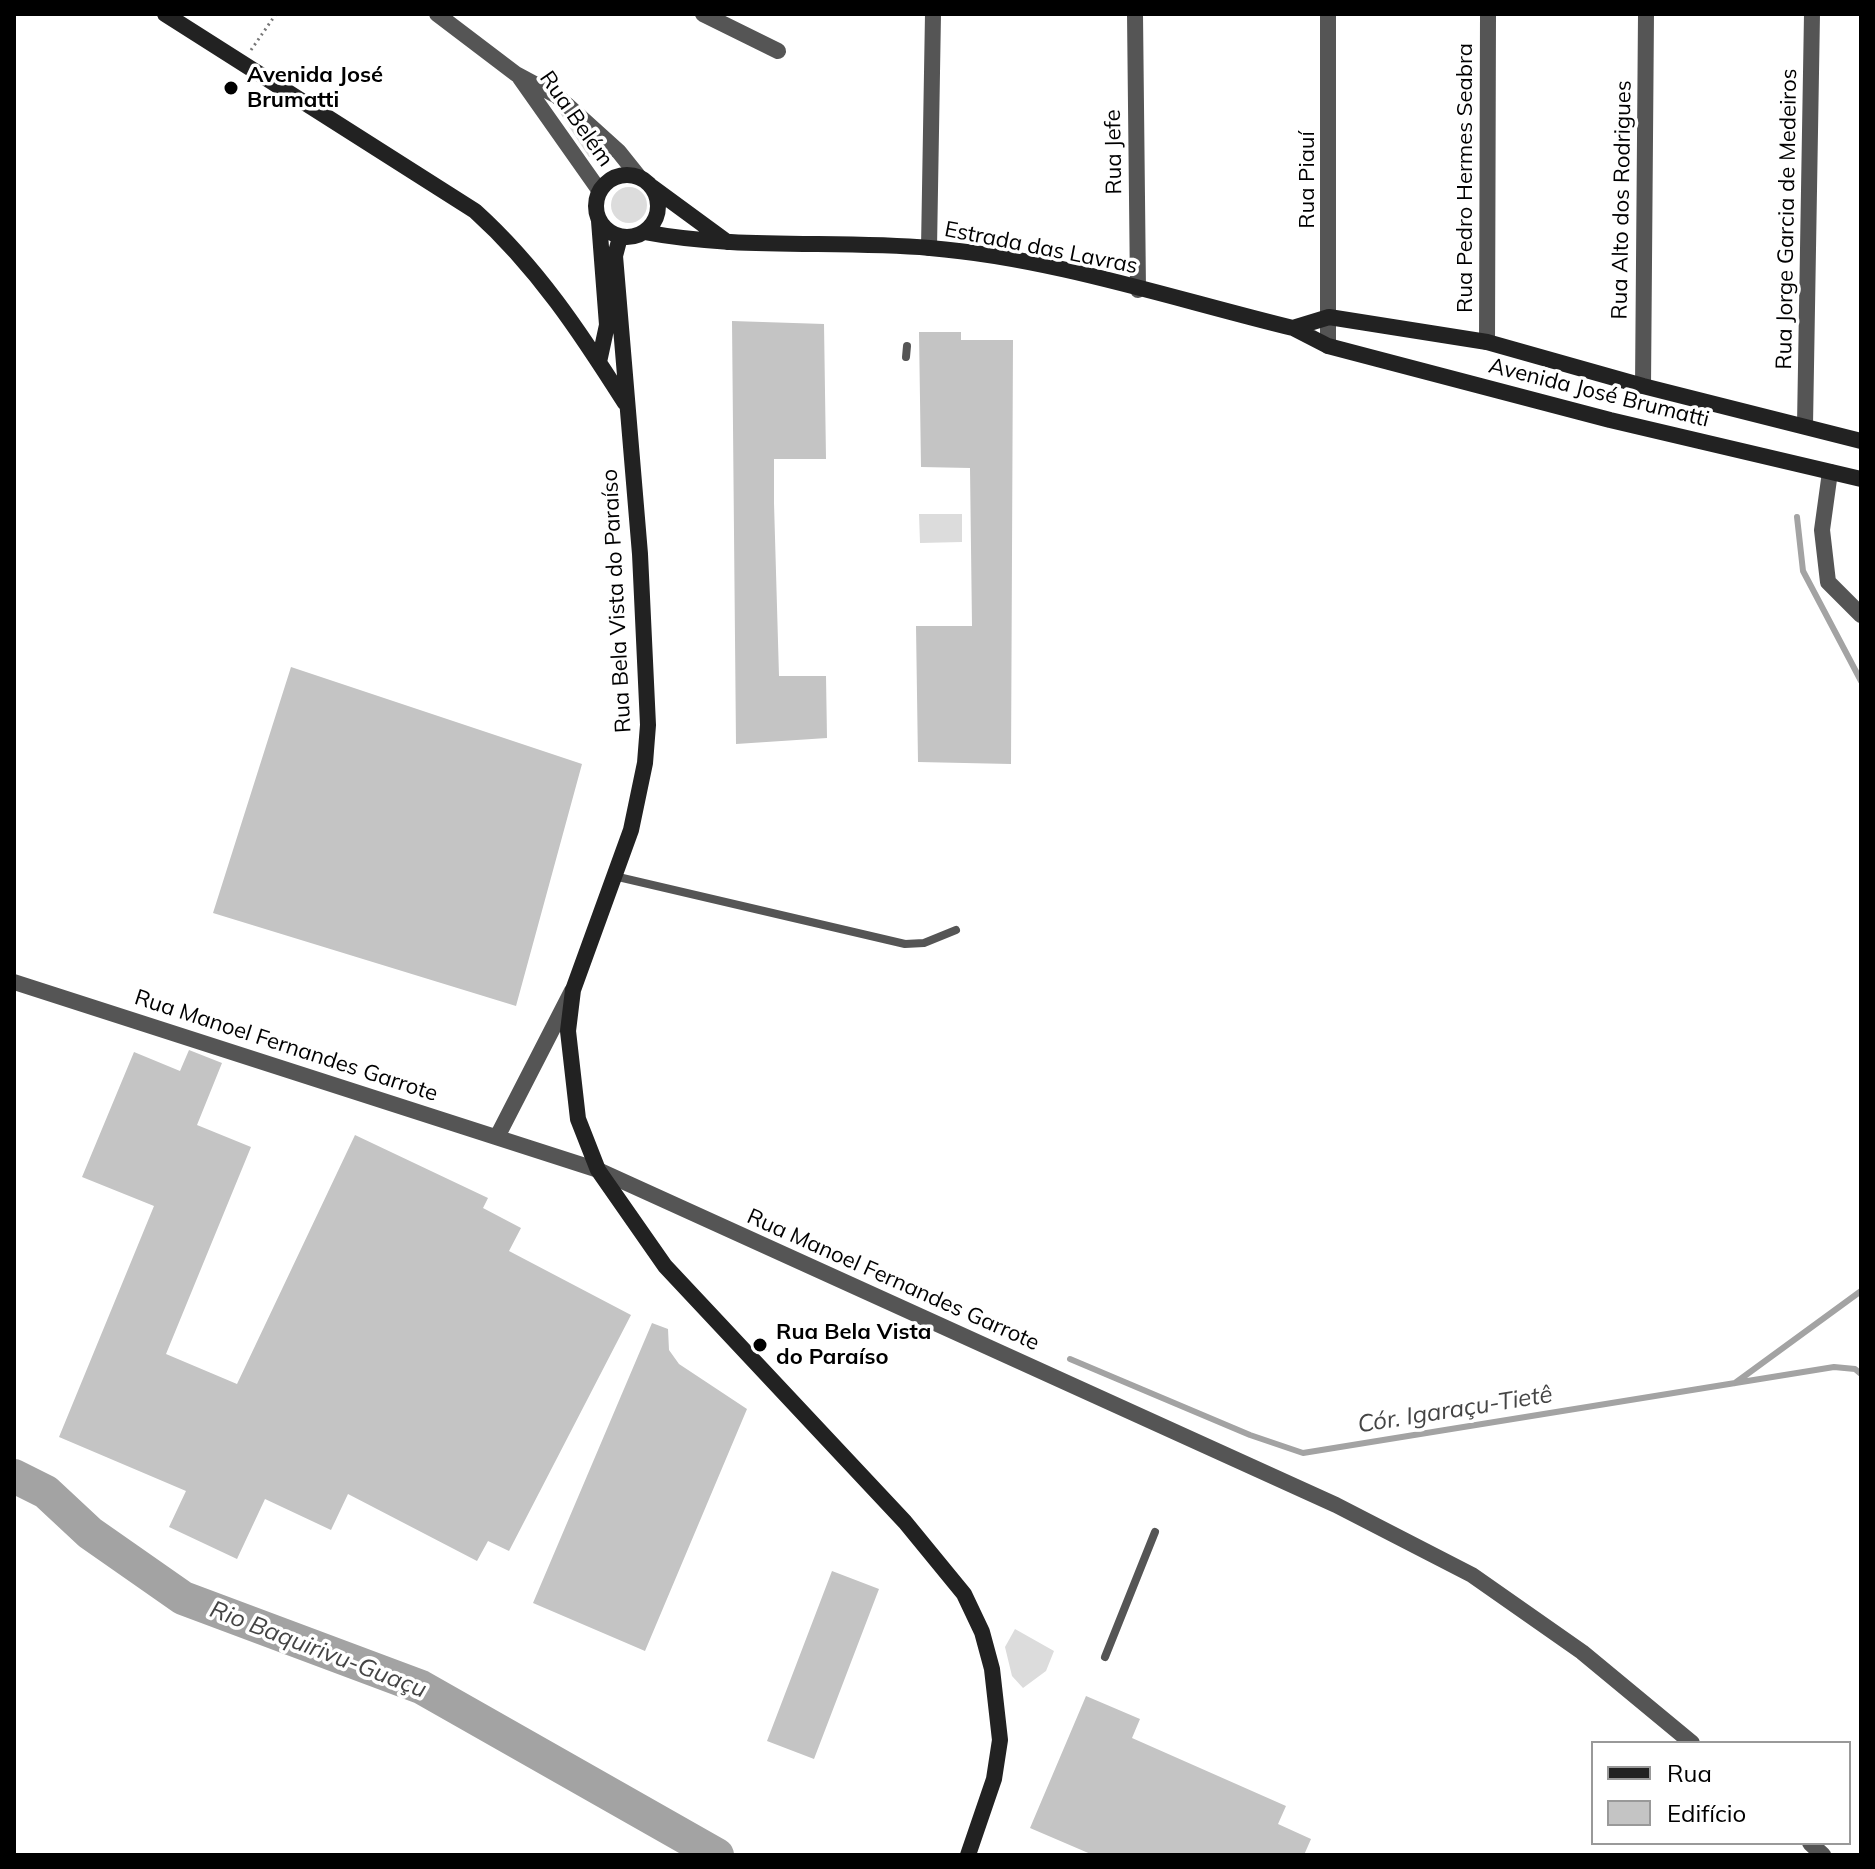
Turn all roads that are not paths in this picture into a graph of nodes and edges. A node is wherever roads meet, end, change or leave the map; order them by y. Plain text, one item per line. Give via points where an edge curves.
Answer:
1 (165, 14) edge
2 (437, 14) edge
3 (703, 14) edge
4 (933, 14) edge
5 (1135, 14) edge
6 (1328, 14) edge
7 (1488, 14) edge
8 (1646, 14) edge
9 (1812, 14) edge
10 (778, 51) dead end
11 (516, 74) junction
12 (645, 182) junction
13 (599, 190) junction
14 (599, 221) junction
15 (644, 232) junction
16 (620, 237) junction
17 (728, 243) junction
18 (929, 248) junction
19 (1138, 290) junction
20 (1329, 317) junction
21 (1293, 328) junction
22 (1487, 342) junction
23 (907, 346) dead end
24 (1328, 346) junction
25 (906, 357) dead end
26 (599, 362) junction
27 (1643, 386) junction
28 (626, 404) junction
29 (1805, 425) junction
30 (1861, 441) edge
31 (1830, 472) junction
32 (1861, 479) edge
33 (1861, 615) edge
34 (613, 876) junction
35 (956, 930) dead end
36 (14, 982) edge
37 (573, 990) junction
38 (497, 1137) junction
39 (598, 1170) junction
40 (1155, 1532) dead end
41 (1105, 1657) dead end
42 (1690, 1741) edge
43 (968, 1855) edge

1 - 26 main road via 475,211 544,281
2 - 11 street, Rua Belém
3 - 10 street
4 - 18 street
5 - 19 street, Rua Jefe
6 - 20 street, Rua Piauí
7 - 22 street, Rua Pedro Hermes Seabra
8 - 27 street, Rua Alto dos Rodrigues
9 - 29 street, Rua Jorge Garcia de Medeiros
11 - 12 street, Rua Belém via 557,96
11 - 13 street, Rua Belém
12 - 13 main road via 616,176
12 - 15 main road via 656,196 656,216
12 - 17 main road
13 - 14 main road
14 - 16 main road
14 - 26 main road via 607,325
15 - 16 main road
15 - 17 main road, Estrada das Lavras
16 - 28 main road, Rua Bela Vista do Paraíso via 615,256
17 - 18 main road, Estrada das Lavras
18 - 19 main road, Estrada das Lavras via 1049,268
19 - 21 main road, Estrada das Lavras
20 - 21 main road
20 - 22 main road, Avenida José Brumatti
20 - 24 street, Rua Piauí
21 - 24 main road, Estrada das Lavras
22 - 27 main road, Avenida José Brumatti
23 - 25 lane
24 - 31 main road, Avenida José Brumatti
26 - 28 main road
27 - 29 main road, Avenida José Brumatti
28 - 34 main road, Rua Bela Vista do Paraíso via 648,725 631,830
29 - 30 main road, Avenida José Brumatti
31 - 32 main road, Avenida José Brumatti
31 - 33 street via 1823,560 1828,582
34 - 35 lane via 905,944 924,943
34 - 37 main road, Rua Bela Vista do Paraíso
36 - 38 street, Rua Manoel Fernandes Garrote
37 - 38 street
37 - 39 main road, Rua Bela Vista do Paraíso via 568,1031 571,1076 578,1119
38 - 39 street, Rua Manoel Fernandes Garrote
39 - 42 street, Rua Manoel Fernandes Garrote via 1336,1505 1472,1575 1582,1652
39 - 43 main road, Rua Bela Vista do Paraíso via 665,1266 905,1522 964,1594 992,1669 1000,1740 994,1779
40 - 41 lane

